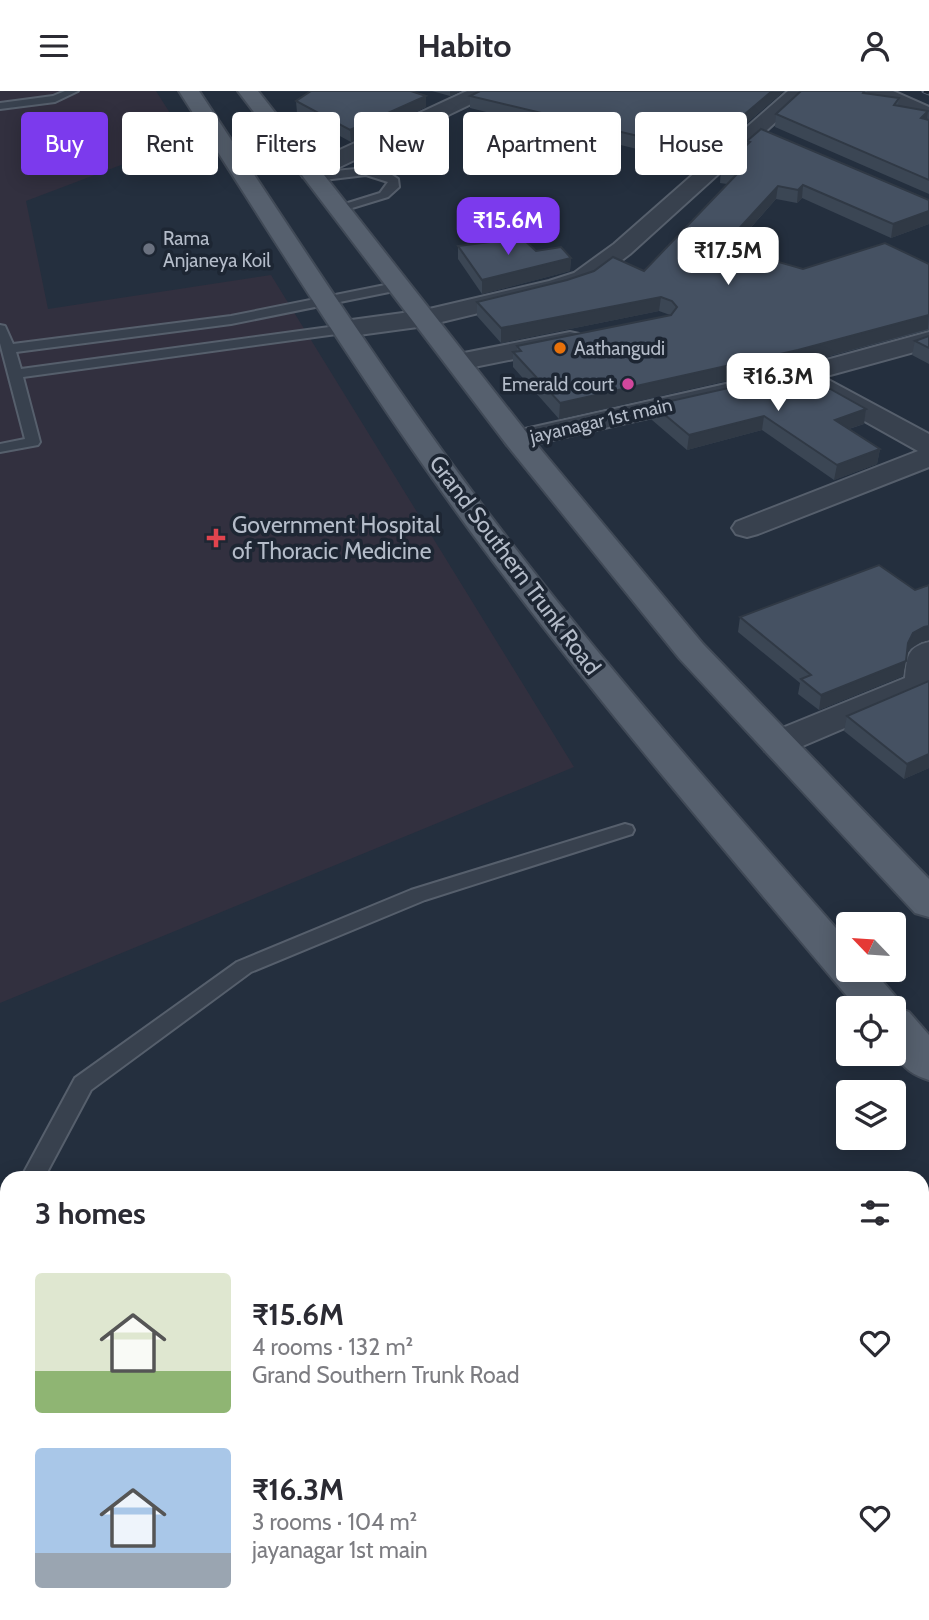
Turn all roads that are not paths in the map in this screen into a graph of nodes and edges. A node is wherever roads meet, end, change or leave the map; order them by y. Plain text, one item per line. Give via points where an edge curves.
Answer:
1 (73, 91) edge
2 (189, 91) edge
3 (247, 91) edge
4 (483, 91) edge
5 (800, 91) edge
6 (876, 91) edge
7 (427, 99) edge
8 (0, 106) edge
9 (452, 106) junction
10 (264, 112) edge
11 (929, 115) edge
12 (754, 129) junction
13 (779, 140) edge
14 (340, 162) edge
15 (340, 172) edge
16 (313, 175) edge
17 (339, 209) junction
18 (400, 286) junction
19 (327, 301) junction
20 (425, 318) junction
21 (0, 329) edge
22 (344, 329) junction
23 (593, 335) edge
24 (929, 340) edge
25 (9, 349) junction
26 (459, 362) junction
27 (16, 374) junction
28 (802, 375) junction
29 (517, 439) junction
30 (929, 446) edge
31 (0, 448) edge
32 (929, 457) edge
33 (747, 528) dead end
34 (929, 652) edge
35 (778, 743) junction
36 (625, 831) dead end
37 (923, 886) edge
38 (871, 996) edge
39 (906, 1037) edge
40 (929, 1064) edge
41 (36, 1171) edge

1 - 8 lane via 55,99
2 - 19 main road, Grand Southern Trunk Road
3 - 10 main road
4 - 9 street
5 - 12 street
6 - 11 street
7 - 9 street
9 - 14 street
12 - 13 street
12 - 20 street via 622,249 583,278
15 - 17 lane via 372,171 394,181 384,195
16 - 17 main road
17 - 18 main road
18 - 19 lane
18 - 20 main road
19 - 22 main road, Grand Southern Trunk Road
19 - 25 lane via 231,320
20 - 22 street
20 - 26 main road
21 - 25 lane
22 - 27 lane
22 - 38 main road, Grand Southern Trunk Road via 432,458 620,704
23 - 26 street
24 - 28 street, jayanagar 1st main
25 - 27 lane
26 - 29 main road
27 - 31 lane via 33,442
28 - 29 street, jayanagar 1st main
28 - 30 street
29 - 35 main road via 691,651
32 - 33 street
34 - 35 street via 924,655 922,683
35 - 37 main road
36 - 41 lane via 418,895 244,967 83,1083
39 - 40 main road

